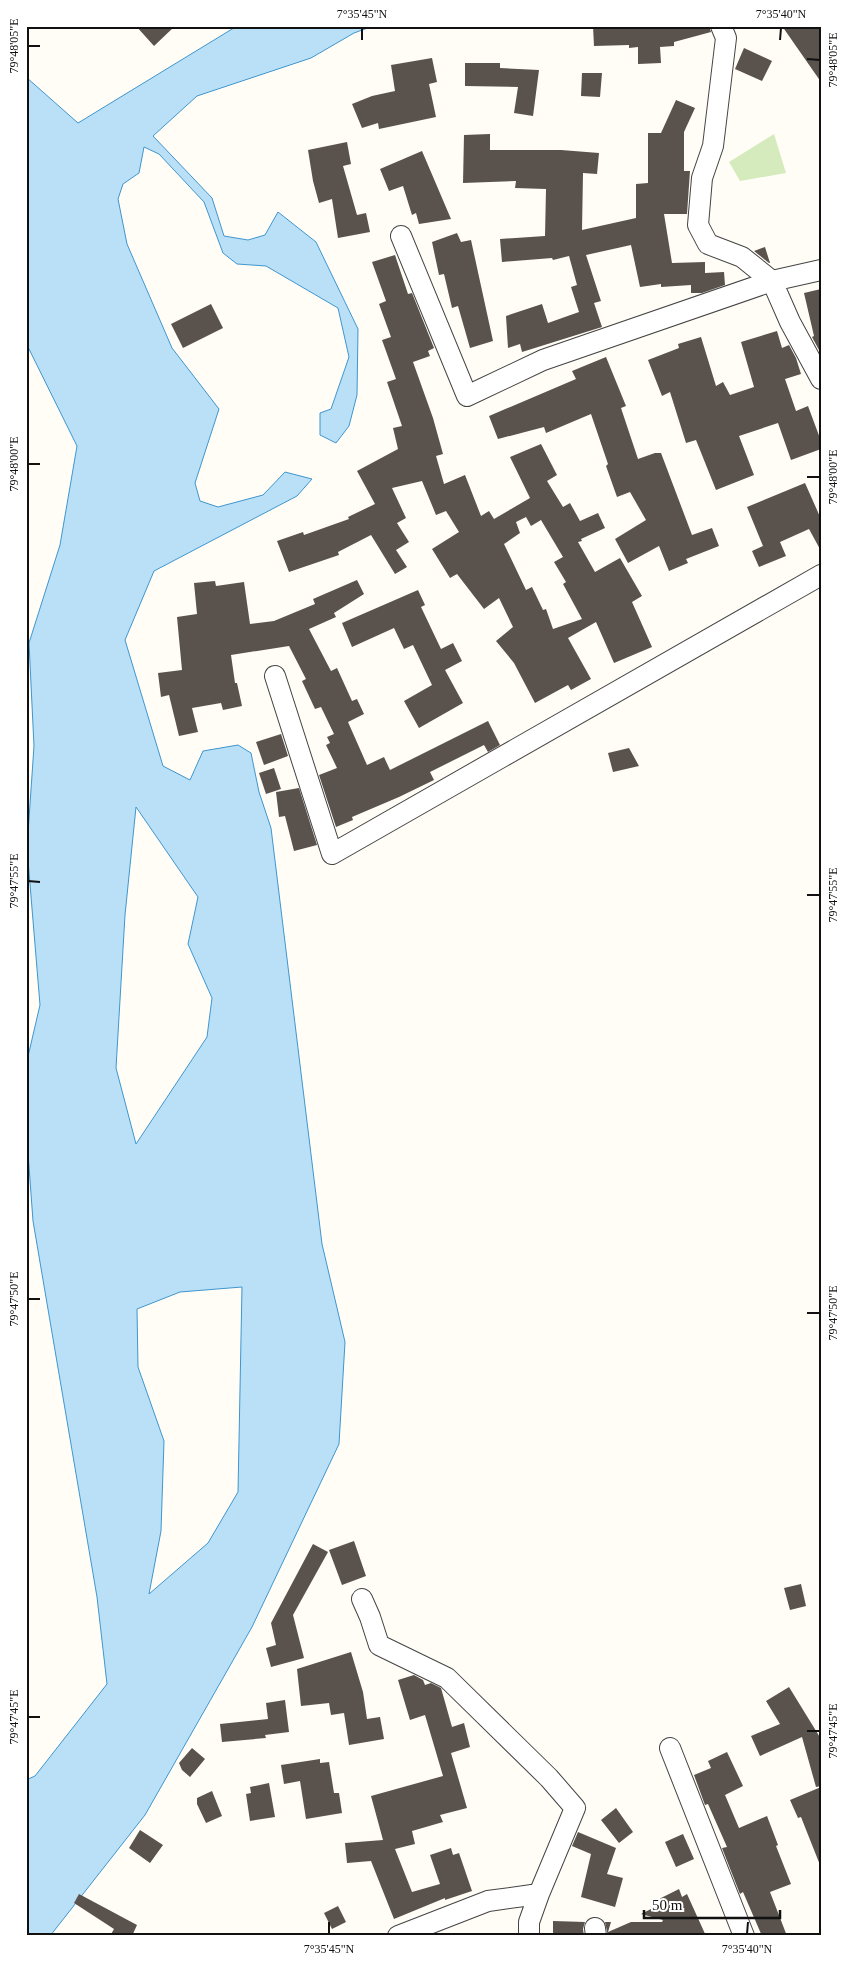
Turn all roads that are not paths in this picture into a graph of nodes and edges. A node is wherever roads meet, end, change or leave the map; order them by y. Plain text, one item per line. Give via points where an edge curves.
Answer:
1 (721, 26) edge
2 (401, 236) dead end
3 (821, 270) edge
4 (772, 281) junction
5 (821, 379) edge
6 (821, 575) edge
7 (275, 676) dead end
8 (362, 1599) dead end
9 (670, 1748) dead end
10 (539, 1894) junction
11 (398, 1936) edge
12 (529, 1936) edge
13 (744, 1936) edge

1 - 4 street via 726,38 713,146 702,178 698,225 708,244 742,257
2 - 4 street via 467,396 543,360
3 - 4 street
4 - 5 street
6 - 7 street via 332,854
8 - 10 street via 379,1645 447,1678 576,1808
9 - 13 street
10 - 11 street via 488,1901
10 - 12 street

